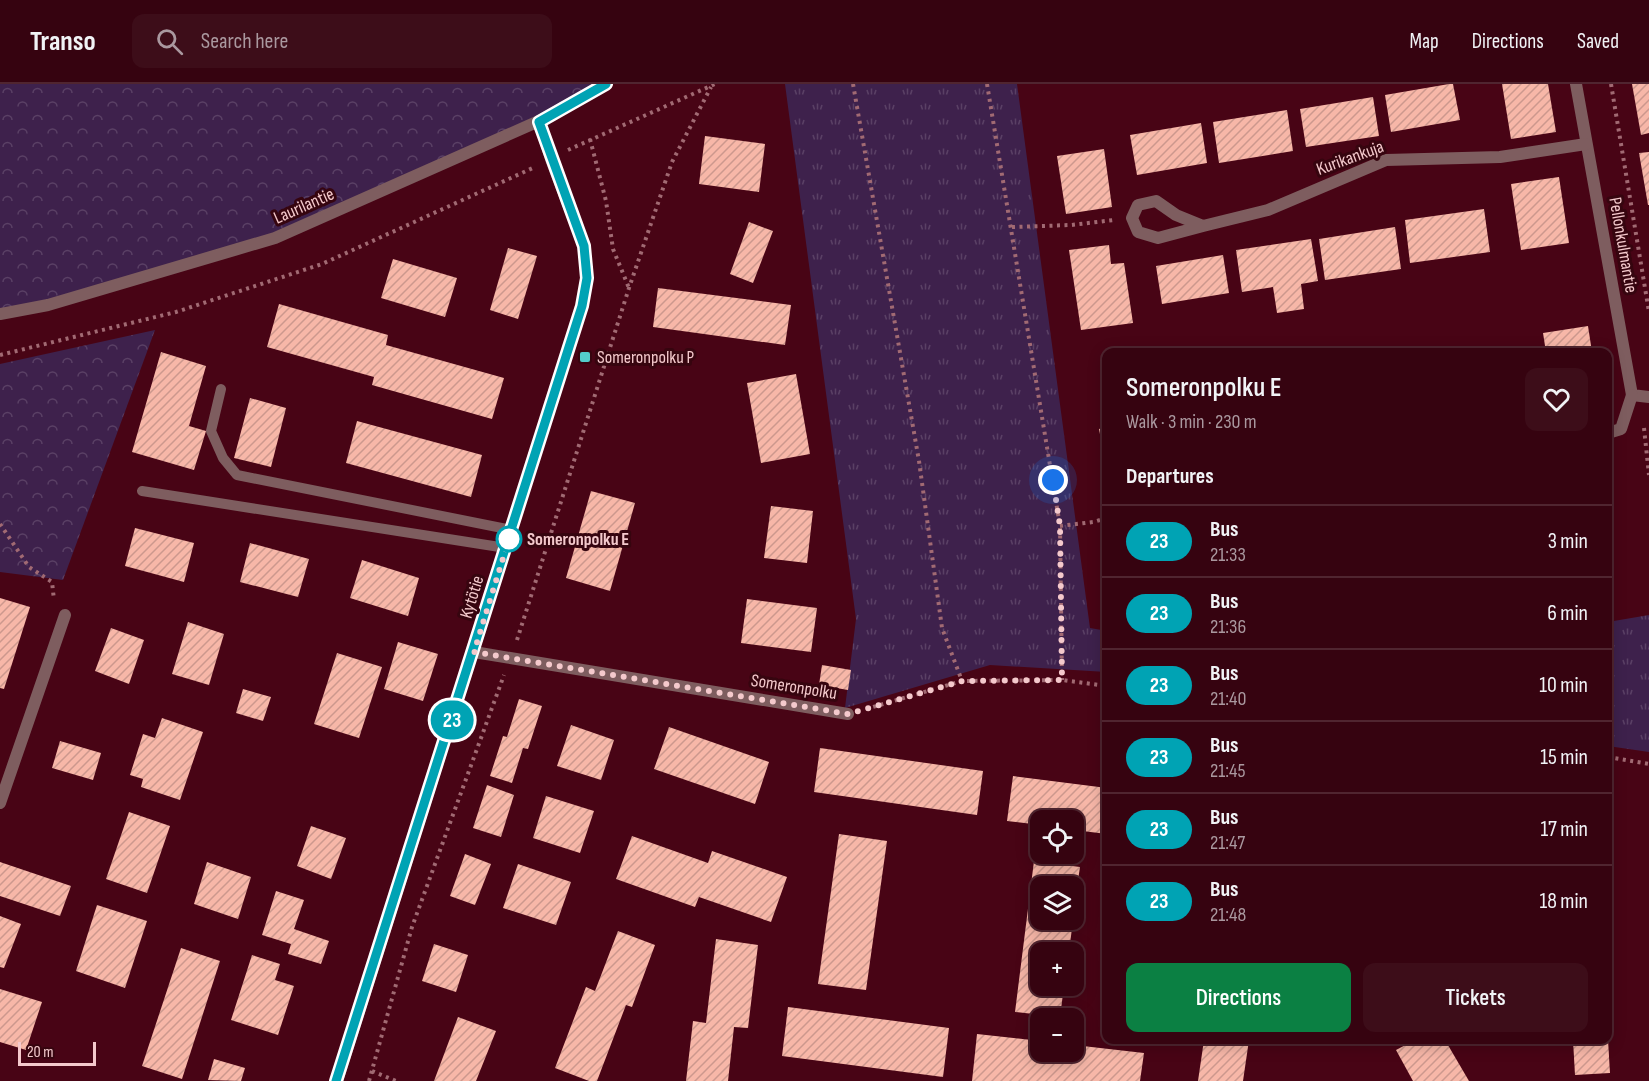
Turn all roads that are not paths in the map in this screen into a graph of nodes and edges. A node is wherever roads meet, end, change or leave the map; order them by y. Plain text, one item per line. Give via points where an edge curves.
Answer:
1 (606, 84) edge
2 (1576, 84) edge
3 (539, 122) junction
4 (1586, 144) junction
5 (1203, 226) junction
6 (0, 314) edge
7 (221, 389) dead end
8 (1632, 395) junction
9 (1649, 397) edge
10 (1612, 432) edge
11 (142, 491) dead end
12 (512, 530) junction
13 (506, 548) junction
14 (65, 615) road end
15 (474, 652) junction
16 (848, 714) road end
17 (0, 803) edge
18 (337, 1081) edge

1 - 3 street, Laurilantie
2 - 4 street, Pellonkulmantie
3 - 6 street, Laurilantie via 275,238 48,305
3 - 12 street, Kytötie via 584,246 587,278 582,306
4 - 5 street, Kurikankuja via 1500,157 1386,160 1268,210
4 - 8 street, Pellonkulmantie
5 - 5 street, Kurikankuja via 1156,201 1138,205 1132,218 1138,232 1158,238
7 - 12 lane via 211,431 223,458 237,475
8 - 9 street
8 - 10 street via 1621,429
11 - 13 lane
12 - 13 street, Kytötie
13 - 15 street, Kytötie
14 - 17 street
15 - 16 street, Someronpolku
15 - 18 street, Kytötie

